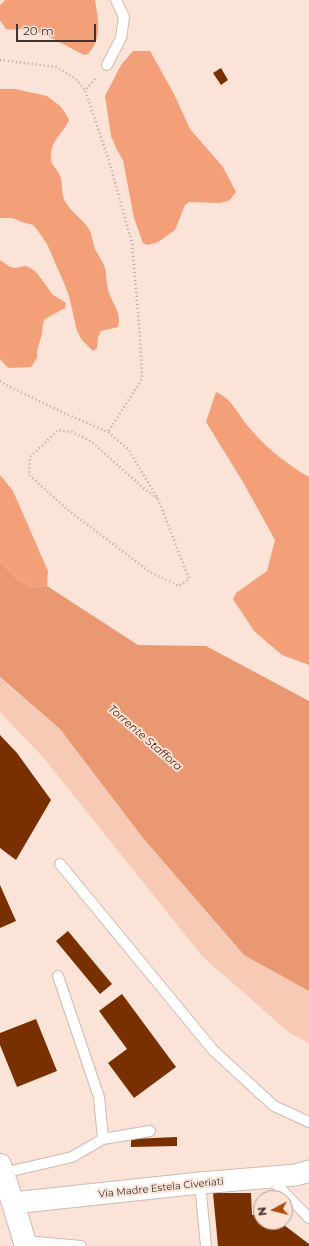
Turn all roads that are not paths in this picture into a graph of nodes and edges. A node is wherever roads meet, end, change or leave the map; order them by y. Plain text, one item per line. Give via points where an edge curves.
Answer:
1 (116, 0) edge
2 (107, 65) road end
3 (60, 864) dead end
4 (58, 976) dead end
5 (309, 1122) edge
6 (150, 1131) dead end
7 (103, 1139) junction
8 (1, 1169) edge
9 (309, 1171) edge
10 (269, 1177) junction
11 (200, 1183) junction
12 (13, 1203) junction
13 (309, 1218) edge
14 (26, 1244) edge
15 (77, 1246) edge
16 (81, 1246) edge
17 (206, 1246) edge

1 - 2 lane via 124,16 120,38
3 - 5 lane via 213,1050 274,1106
4 - 7 lane via 99,1097
6 - 7 lane
7 - 8 lane via 72,1157
8 - 12 main road
9 - 10 street, Via Madre Estela Civeriati via 296,1175
10 - 11 street, Via Madre Estela Civeriati
10 - 13 lane
11 - 12 street, Via Madre Estela Civeriati
11 - 17 lane
12 - 14 main road
14 - 15 lane
15 - 16 lane

